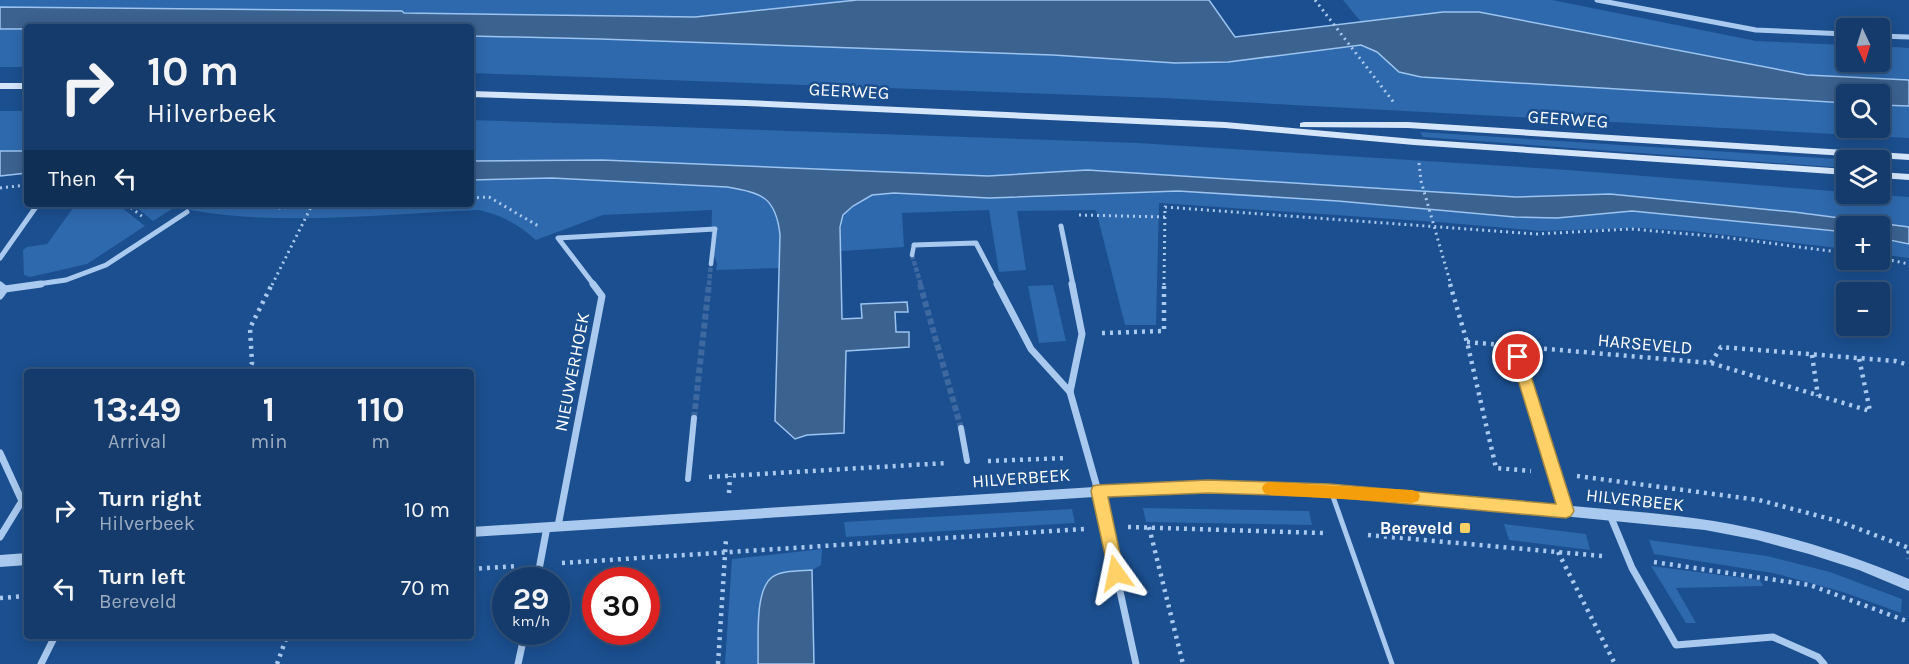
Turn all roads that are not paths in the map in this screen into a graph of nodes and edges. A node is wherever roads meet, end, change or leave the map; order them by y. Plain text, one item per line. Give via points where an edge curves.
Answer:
1 (1597, 0) edge
2 (1836, 34) edge
3 (1890, 36) edge
4 (1909, 37) edge
5 (0, 86) edge
6 (24, 86) edge
7 (474, 94) edge
8 (1225, 125) junction
9 (1909, 157) edge
10 (1836, 171) edge
11 (1890, 176) edge
12 (1909, 177) edge
13 (36, 207) edge
14 (187, 212) dead end
15 (1061, 226) dead end
16 (715, 229) joint
17 (914, 245) joint
18 (912, 255) tunnel mouth
19 (0, 258) edge
20 (711, 264) tunnel mouth
21 (2, 287) edge
22 (0, 296) edge
23 (1518, 357) road end
24 (1070, 392) junction
25 (694, 418) tunnel mouth
26 (962, 428) tunnel mouth
27 (0, 453) edge
28 (967, 461) road end
29 (688, 478) road end
30 (1330, 490) junction
31 (1098, 491) junction
32 (1566, 511) junction
33 (1610, 515) junction
34 (553, 526) junction
35 (474, 532) edge
36 (0, 537) edge
37 (24, 559) edge
38 (0, 561) edge
39 (540, 567) edge
40 (1908, 584) edge
41 (54, 639) edge
42 (522, 645) edge
43 (41, 664) edge
44 (518, 664) edge
45 (1136, 664) edge
46 (1392, 664) edge
47 (1824, 664) edge

1 - 2 street via 1755,30
3 - 4 street
5 - 6 main road
7 - 8 main road, GEERWEG
8 - 9 main road, GEERWEG via 1408,125
8 - 10 main road, GEERWEG
11 - 12 main road
13 - 19 street
14 - 21 street via 106,265 66,280
15 - 24 street via 1082,334
16 - 20 street
16 - 34 street, NIEUWERHOEK via 558,238 602,296
17 - 18 street
17 - 24 street via 976,243 1031,349
21 - 22 street
23 - 32 street
24 - 31 street
25 - 29 street
26 - 28 street
27 - 36 street via 22,501
30 - 31 street, HILVERBEEK via 1208,486
30 - 32 street, HILVERBEEK
30 - 46 lane
31 - 34 street, HILVERBEEK
31 - 45 street
32 - 33 street, HILVERBEEK
33 - 40 street, HILVERBEEK via 1707,525 1787,543 1871,568
33 - 47 street via 1628,559 1676,645 1773,637 1818,657
34 - 35 street, HILVERBEEK
34 - 39 street, NIEUWERHOEK
37 - 38 street
41 - 43 street
42 - 44 street

